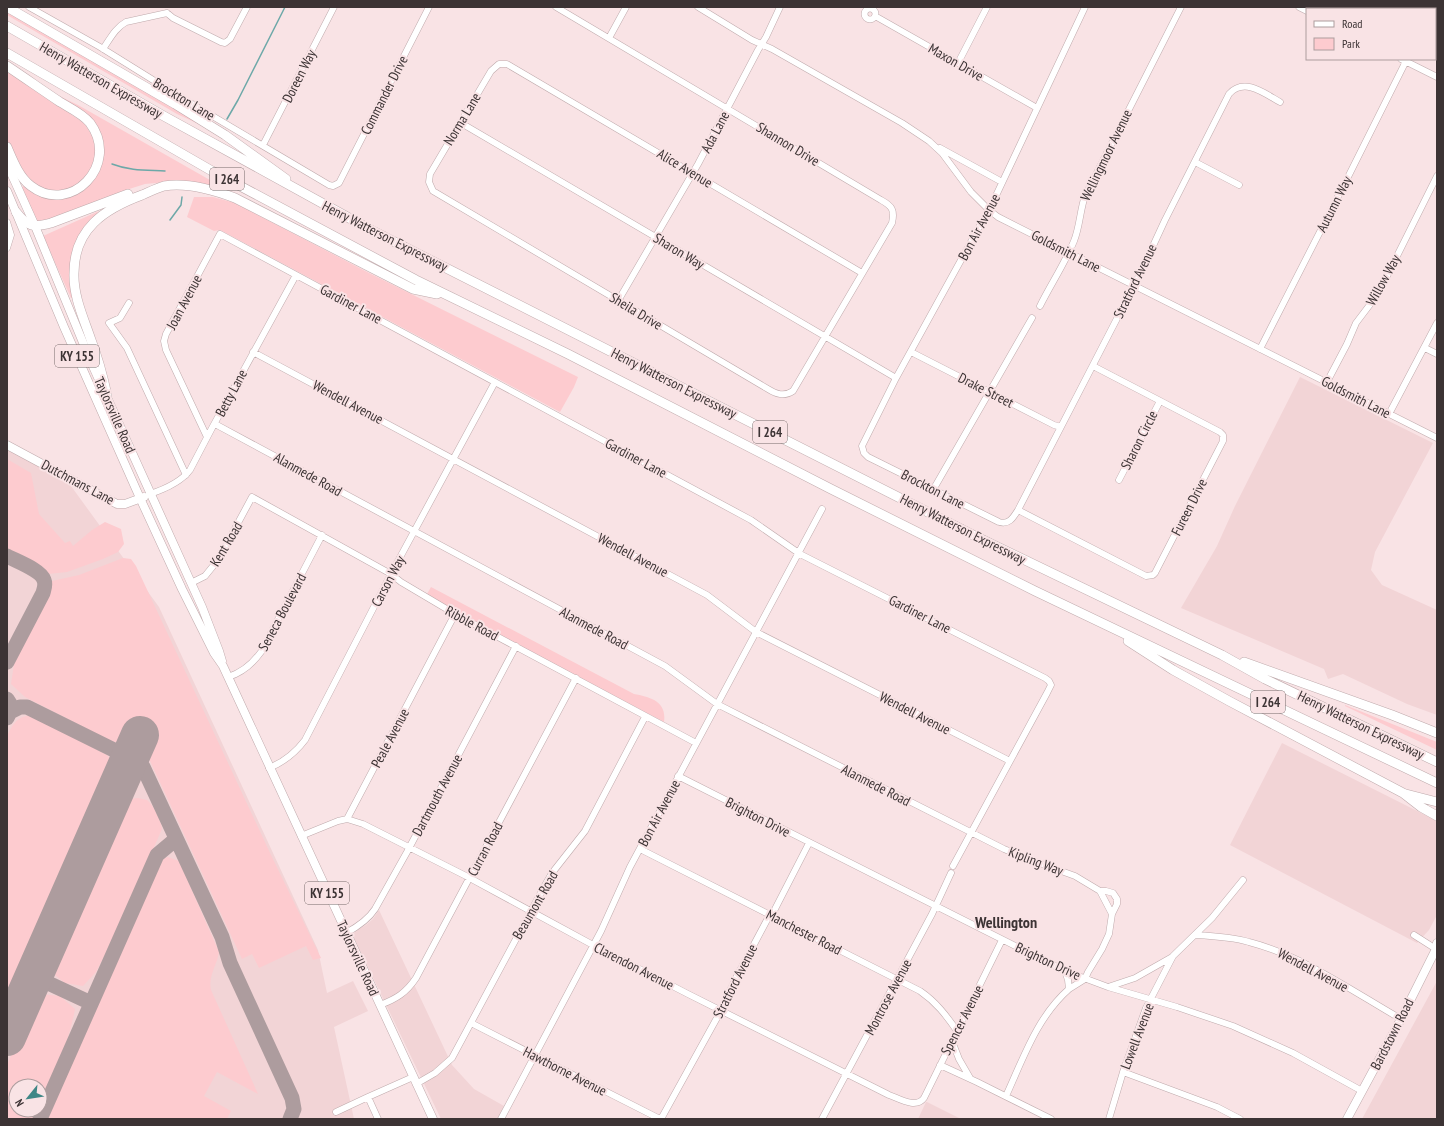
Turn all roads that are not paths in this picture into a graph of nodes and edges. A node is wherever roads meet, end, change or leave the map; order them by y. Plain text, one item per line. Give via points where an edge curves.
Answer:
1 (8, 7) edge
2 (29, 7) edge
3 (247, 7) edge
4 (334, 7) edge
5 (429, 7) edge
6 (556, 7) edge
7 (626, 7) edge
8 (698, 7) edge
9 (780, 7) edge
10 (987, 7) edge
11 (1085, 7) edge
12 (1181, 7) edge
13 (168, 10) edge
14 (875, 16) dead end
15 (7, 26) edge
16 (609, 38) junction
17 (762, 45) junction
18 (103, 50) junction
19 (7, 53) edge
20 (1405, 60) edge
21 (958, 63) junction
22 (507, 64) joint
23 (7, 66) edge
24 (1437, 77) edge
25 (1280, 102) dead end
26 (728, 108) junction
27 (1037, 108) junction
28 (461, 123) junction
29 (935, 145) junction
30 (263, 146) junction
31 (7, 147) edge
32 (1195, 162) junction
33 (7, 164) edge
34 (693, 173) junction
35 (1437, 176) edge
36 (339, 182) joint
37 (1002, 182) junction
38 (1239, 184) dead end
39 (430, 185) joint
40 (7, 191) edge
41 (152, 191) junction
42 (322, 204) junction
43 (989, 210) junction
44 (16, 212) junction
45 (7, 222) edge
46 (35, 226) junction
47 (220, 234) joint
48 (656, 237) junction
49 (7, 248) edge
50 (1068, 252) junction
51 (862, 273) junction
52 (296, 275) junction
53 (1134, 285) junction
54 (451, 297) junction
55 (618, 301) junction
56 (129, 303) dead end
57 (1040, 306) dead end
58 (1032, 318) dead end
59 (1437, 323) edge
60 (64, 327) junction
61 (825, 337) junction
62 (1424, 348) junction
63 (1260, 349) junction
64 (253, 352) junction
65 (911, 352) junction
66 (1437, 354) edge
67 (91, 362) junction
68 (1093, 366) junction
69 (896, 378) junction
70 (495, 382) junction
71 (1327, 382) junction
72 (989, 392) junction
73 (107, 396) junction
74 (1160, 401) junction
75 (1389, 414) junction
76 (215, 424) junction
77 (1061, 427) junction
78 (207, 437) junction
79 (1437, 438) edge
80 (862, 443) joint
81 (7, 445) edge
82 (454, 459) junction
83 (186, 475) junction
84 (1119, 480) dead end
85 (933, 490) junction
86 (150, 494) junction
87 (252, 497) joint
88 (140, 498) junction
89 (822, 509) dead end
90 (1018, 510) junction
91 (1013, 519) joint
92 (414, 532) junction
93 (322, 535) junction
94 (799, 553) junction
95 (391, 574) junction
96 (191, 584) junction
97 (455, 614) junction
98 (1099, 622) junction
99 (756, 632) junction
100 (516, 646) junction
101 (1222, 654) junction
102 (223, 666) junction
103 (228, 677) junction
104 (576, 678) junction
105 (717, 704) junction
106 (645, 717) junction
107 (1436, 732) edge
108 (696, 743) junction
109 (1010, 761) junction
110 (1437, 762) edge
111 (269, 768) junction
112 (678, 776) junction
113 (1437, 783) edge
114 (1403, 793) junction
115 (1437, 802) edge
116 (1437, 816) edge
117 (347, 819) junction
118 (972, 832) junction
119 (301, 836) junction
120 (809, 843) junction
121 (409, 848) junction
122 (640, 849) junction
123 (953, 866) dead end
124 (951, 873) dead end
125 (469, 878) junction
126 (1243, 880) dead end
127 (1100, 891) junction
128 (935, 907) junction
129 (530, 912) junction
130 (1112, 914) junction
131 (770, 915) junction
132 (346, 933) junction
133 (1195, 935) junction
134 (1414, 935) dead end
135 (1002, 940) junction
136 (593, 945) junction
137 (1437, 947) edge
138 (1173, 956) junction
139 (1065, 971) junction
140 (897, 979) junction
141 (1085, 979) junction
142 (1108, 987) junction
143 (1069, 989) junction
144 (1150, 1000) junction
145 (380, 1005) junction
146 (720, 1010) junction
147 (1400, 1019) junction
148 (471, 1023) junction
149 (957, 1031) junction
150 (952, 1041) junction
151 (534, 1056) junction
152 (940, 1065) junction
153 (1123, 1072) junction
154 (848, 1074) junction
155 (970, 1078) junction
156 (414, 1081) junction
157 (1362, 1091) junction
158 (1006, 1096) junction
159 (368, 1097) junction
160 (922, 1100) joint
161 (336, 1112) dead end
162 (378, 1119) edge
163 (433, 1119) edge
164 (500, 1119) edge
165 (660, 1119) edge
166 (822, 1119) edge
167 (1051, 1119) edge
168 (1109, 1119) edge
169 (1240, 1119) edge
170 (1347, 1119) edge

1 - 42 highway via 218,131
2 - 18 street, Brockton Lane
3 - 13 street via 230,39 225,43 172,18
4 - 30 street, Doreen Way
5 - 36 street, Commander Drive
6 - 16 street, Shannon Drive
7 - 16 street
8 - 17 street, Goldsmith Lane
9 - 17 street
10 - 21 street
11 - 27 street, Bon Air Avenue
12 - 50 street, Wellingmoor Avenue via 1085,196 1075,238
13 - 18 street via 120,25
14 - 21 street, Maxon Drive
15 - 42 highway, Henry Watterson Expressway / I 264
16 - 26 street, Shannon Drive
17 - 26 street, Ada Lane
17 - 29 street, Goldsmith Lane via 902,123
18 - 30 street, Brockton Lane
19 - 54 highway, Henry Watterson Expressway / I 264 via 212,171
20 - 24 street
20 - 63 street, Autumn Way
21 - 27 street, Maxon Drive
22 - 28 street, Norma Lane via 499,64 491,71
22 - 34 street, Alice Avenue
23 - 31 highway via 88,121 98,138 100,154 98,164 89,180 72,191 55,194 37,190 26,181
25 - 32 street, Stratford Avenue via 1249,86 1235,89 1229,94
26 - 34 street, Ada Lane
26 - 51 street, Shannon Drive via 882,200 891,208 894,216 892,223
27 - 37 street, Bon Air Avenue
28 - 39 street, Norma Lane via 430,174
28 - 48 street, Sharon Way
29 - 37 street
29 - 43 street, Goldsmith Lane via 971,192
30 - 36 street, Brockton Lane via 333,186
32 - 38 street
32 - 53 street, Stratford Avenue
33 - 46 main road, Taylorsville Road / KY 155
34 - 48 street, Ada Lane
34 - 51 street, Alice Avenue
35 - 71 street, Willow Way via 1378,294 1356,323
37 - 43 street, Bon Air Avenue
39 - 55 street, Sheila Drive via 438,195
40 - 44 main road, Taylorsville Road / KY 155
41 - 46 highway via 135,191 51,223
41 - 54 highway via 163,186 184,186 226,194 413,289
41 - 73 highway via 124,201 102,214 86,230 76,253 75,288
42 - 101 highway, Henry Watterson Expressway / I 264 via 977,537
43 - 50 street, Goldsmith Lane
43 - 65 street, Bon Air Avenue
44 - 46 highway via 26,223
44 - 60 main road, Taylorsville Road / KY 155
45 - 49 street via 11,235
46 - 67 main road, Taylorsville Road / KY 155
47 - 52 street, Gardiner Lane
47 - 78 street, Joan Avenue via 164,342
48 - 55 street, Ada Lane
48 - 61 street, Sharon Way
50 - 53 street, Goldsmith Lane
50 - 57 street, Wellingmoor Avenue
51 - 61 street, Shannon Drive
52 - 64 street, Betty Lane
52 - 70 street, Gardiner Lane
53 - 63 street, Goldsmith Lane
53 - 68 street, Stratford Avenue
54 - 98 highway, Henry Watterson Expressway / I 264
55 - 61 street, Sheila Drive via 780,395 792,391
56 - 83 street via 120,318 110,322 127,348
58 - 72 street
59 - 62 street
60 - 67 main road via 70,328
60 - 88 main road, Taylorsville Road / KY 155
61 - 69 street, Sharon Way
62 - 66 street
62 - 75 street
63 - 71 street, Goldsmith Lane
64 - 76 street, Betty Lane
64 - 82 street, Wendell Avenue
65 - 69 street, Bon Air Avenue
65 - 72 street, Drake Street
67 - 73 main road, Taylorsville Road / KY 155
68 - 74 street, Fureen Drive
68 - 77 street, Stratford Avenue
69 - 80 street, Bon Air Avenue
70 - 82 street, Carson Way
70 - 94 street, Gardiner Lane via 751,520
71 - 75 street, Goldsmith Lane
72 - 77 street, Drake Street
72 - 85 street
73 - 86 main road, Taylorsville Road / KY 155
74 - 84 street, Sharon Circle
74 - 90 street, Fureen Drive via 1220,432 1224,438 1153,575 1146,576
75 - 79 street, Goldsmith Lane
76 - 78 street, Betty Lane
76 - 92 street, Alanmede Road
77 - 90 street, Stratford Avenue
78 - 83 street, Betty Lane
80 - 85 street, Brockton Lane via 862,449 868,457
81 - 88 main road, Dutchmans Lane via 117,504 126,504
82 - 92 street, Carson Way
82 - 99 street, Wendell Avenue via 706,595
83 - 86 street, Betty Lane via 172,485
85 - 91 street, Brockton Lane via 999,522 1006,523
86 - 88 main road, Dutchmans Lane
86 - 96 main road, Taylorsville Road / KY 155
87 - 93 street, Ribble Road
87 - 96 street, Kent Road via 218,560 205,576
88 - 102 main road, Taylorsville Road / KY 155 via 190,606
89 - 94 street, Bon Air Avenue
90 - 91 street, Stratford Avenue
92 - 95 street, Carson Way
92 - 105 street, Alanmede Road via 665,666
93 - 95 street, Ribble Road
93 - 103 street, Seneca Boulevard via 261,652 246,667
94 - 99 street, Bon Air Avenue
94 - 109 street, Gardiner Lane via 1045,678 1050,683 1047,693
95 - 97 street, Ribble Road
95 - 111 street, Carson Way via 306,740 292,755
96 - 102 main road, Taylorsville Road / KY 155
97 - 100 street, Ribble Road
97 - 117 street, Peale Avenue
98 - 113 highway, Henry Watterson Expressway / I 264
98 - 114 highway via 1173,670
99 - 105 street, Bon Air Avenue
99 - 109 street, Wendell Avenue
100 - 104 street, Ribble Road
100 - 121 street, Dartmouth Avenue
101 - 107 highway
101 - 110 highway, Henry Watterson Expressway / I 264 via 1265,679
102 - 103 main road, Taylorsville Road / KY 155
103 - 111 main road, Taylorsville Road / KY 155
104 - 106 street, Ribble Road
104 - 125 street, Curran Road
105 - 108 street, Bon Air Avenue
105 - 118 street, Alanmede Road
106 - 108 street, Ribble Road
106 - 129 street, Beaumont Road via 585,831 552,873
108 - 112 street, Bon Air Avenue
109 - 118 street
111 - 119 main road, Taylorsville Road / KY 155
112 - 120 street, Brighton Drive
112 - 122 street, Bon Air Avenue
114 - 115 highway
114 - 116 highway
117 - 119 street
117 - 121 street, Clarendon Avenue via 378,831
118 - 123 street
118 - 127 street, Kipling Way via 1028,860 1075,876
119 - 132 main road, Taylorsville Road / KY 155
120 - 128 street, Brighton Drive
120 - 131 street, Stratford Avenue
121 - 125 street, Clarendon Avenue
121 - 132 street, Dartmouth Avenue via 371,915
122 - 131 street, Manchester Road
122 - 136 street, Bon Air Avenue
124 - 128 street, Montrose Avenue
125 - 129 street, Clarendon Avenue
125 - 145 street, Curran Road via 410,987 396,998
126 - 133 street, Lowell Avenue
127 - 130 street
127 - 130 street, Kipling Way via 1110,891 1115,896 1117,904
128 - 135 street, Brighton Drive
128 - 140 street, Montrose Avenue
129 - 136 street, Clarendon Avenue
129 - 148 street, Beaumont Road
130 - 141 street, Kipling Way via 1107,939
131 - 140 street, Manchester Road
131 - 146 street, Stratford Avenue
132 - 145 main road, Taylorsville Road / KY 155
133 - 138 street, Lowell Avenue
133 - 147 street, Wendell Avenue via 1233,938 1275,950 1308,964
134 - 137 street, Bardstown Road
135 - 139 street, Brighton Drive
135 - 149 street, Spencer Avenue
136 - 146 street, Clarendon Avenue
136 - 151 street, Bon Air Avenue
137 - 147 main road, Bardstown Road
138 - 142 street, Lowell Avenue via 1134,978
138 - 144 street, Lowell Avenue
139 - 141 street, Brighton Drive
139 - 143 street
140 - 149 street, Manchester Road via 930,998
140 - 154 street, Montrose Avenue
141 - 142 street, Brighton Drive
141 - 143 street, Kipling Way
142 - 144 street, Brighton Drive
143 - 158 street, Kipling Way via 1057,999 1042,1020
144 - 153 street, Lowell Avenue
144 - 157 street, Brighton Drive via 1233,1026
145 - 156 main road, Taylorsville Road / KY 155
146 - 154 street, Clarendon Avenue
146 - 165 street, Stratford Avenue
147 - 157 main road, Bardstown Road
148 - 151 street, Hawthorne Avenue
148 - 156 street, Beaumont Road via 448,1062 435,1073
149 - 150 street, Spencer Avenue
150 - 152 street, Spencer Avenue
150 - 155 street
151 - 164 street, Bon Air Avenue
151 - 165 street, Hawthorne Avenue
152 - 155 street
152 - 160 street, Spencer Avenue
153 - 168 street, Lowell Avenue
153 - 169 street via 1217,1107
154 - 160 street, Clarendon Avenue via 901,1100 915,1104
154 - 166 street, Montrose Avenue
155 - 158 street
156 - 159 street, Beaumont Road
156 - 163 main road, Taylorsville Road / KY 155
157 - 170 main road, Bardstown Road
158 - 167 street
159 - 161 street, Beaumont Road
159 - 162 street

